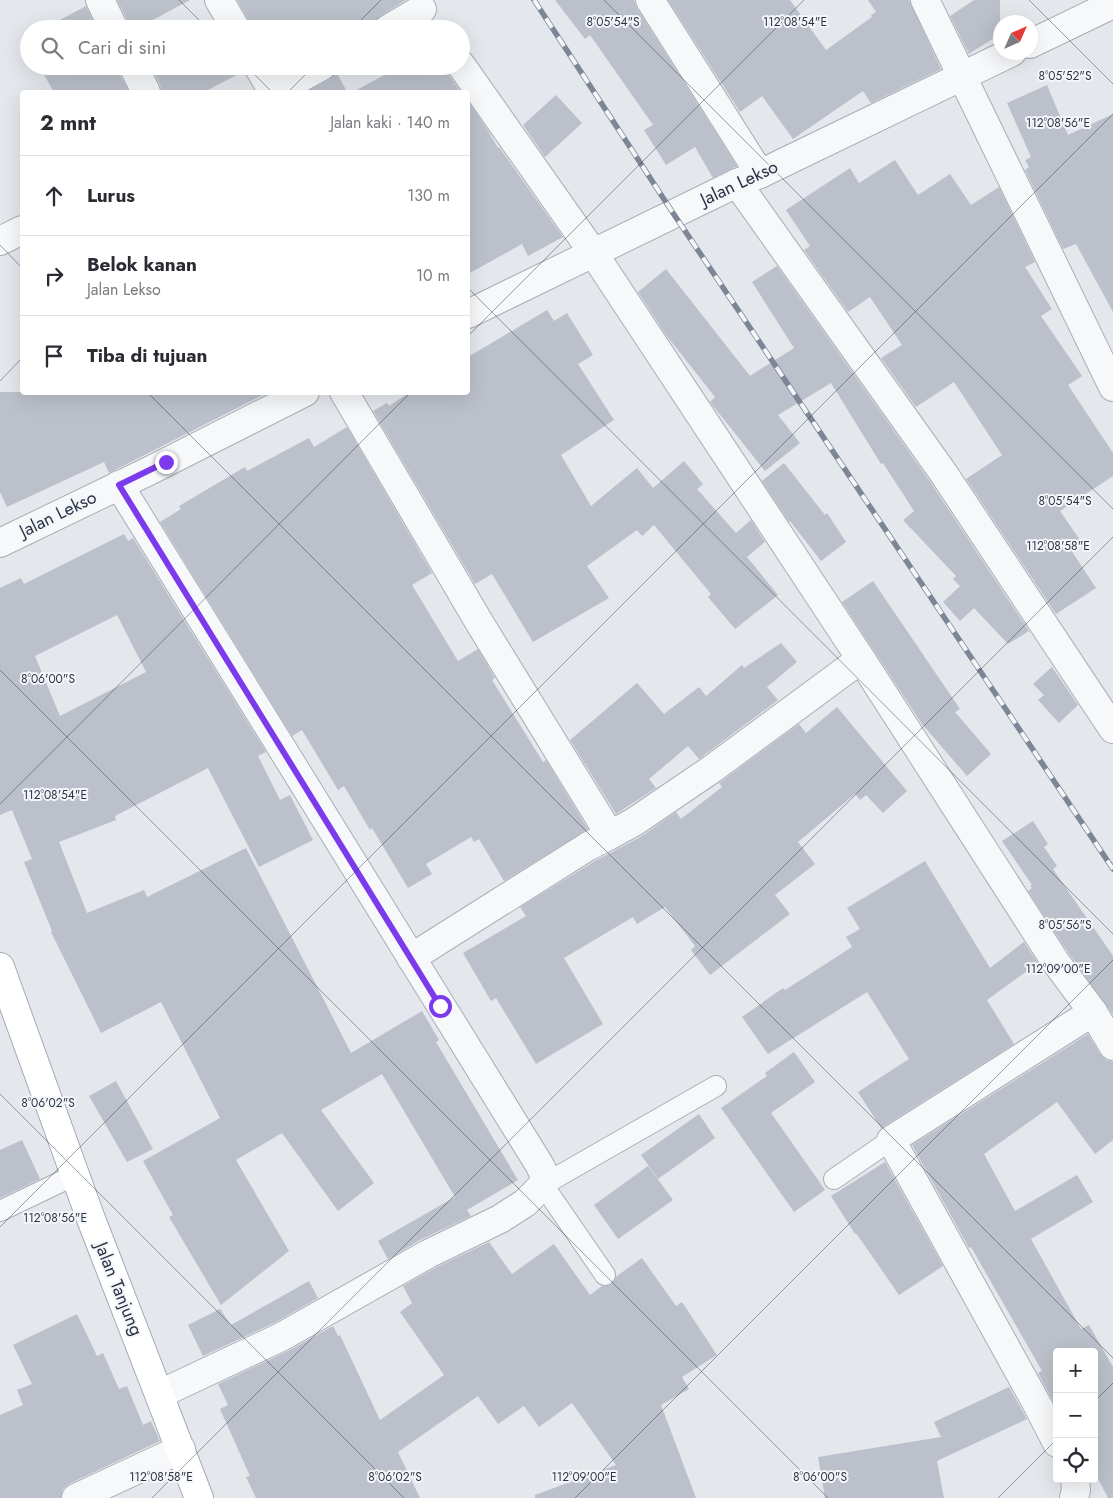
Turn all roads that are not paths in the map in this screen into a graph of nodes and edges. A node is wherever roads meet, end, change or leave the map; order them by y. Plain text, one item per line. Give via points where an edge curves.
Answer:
1 (100, 0) edge
2 (219, 0) edge
3 (650, 0) edge
4 (926, 0) edge
5 (1113, 4) edge
6 (424, 13) edge
7 (110, 20) edge
8 (231, 20) edge
9 (408, 20) edge
10 (1038, 40) edge
11 (996, 60) edge
12 (138, 75) edge
13 (264, 75) edge
14 (305, 75) edge
15 (468, 75) edge
16 (963, 76) junction
17 (145, 90) edge
18 (273, 90) edge
19 (278, 90) edge
20 (748, 178) junction
21 (20, 231) edge
22 (0, 241) edge
23 (594, 254) junction
24 (470, 313) edge
25 (1113, 387) edge
26 (300, 395) edge
27 (346, 395) edge
28 (119, 485) junction
29 (0, 543) edge
30 (861, 659) junction
31 (1113, 729) edge
32 (610, 835) junction
33 (411, 958) junction
34 (0, 967) edge
35 (1092, 1012) junction
36 (1113, 1046) edge
37 (716, 1086) dead end
38 (891, 1140) junction
39 (75, 1175) junction
40 (834, 1179) dead end
41 (543, 1185) junction
42 (0, 1211) edge
43 (605, 1275) dead end
44 (160, 1394) junction
45 (1054, 1438) edge
46 (181, 1449) junction
47 (1075, 1483) edge
48 (76, 1498) edge
49 (199, 1498) edge
50 (1074, 1498) edge

1 - 7 street
2 - 8 street
3 - 20 street
4 - 16 street
5 - 10 street
6 - 9 street
11 - 16 street, Jalan Lekso
12 - 17 street
13 - 18 street
14 - 19 street
15 - 23 street
16 - 20 street, Jalan Lekso
16 - 25 street
20 - 23 street, Jalan Lekso
20 - 31 street
21 - 22 street
23 - 24 street, Jalan Lekso
23 - 30 street
26 - 28 street, Jalan Lekso
27 - 32 street
28 - 29 street, Jalan Lekso
28 - 33 street
30 - 32 street via 712,769
30 - 35 street via 1055,961
32 - 33 street
33 - 41 street via 539,1164 544,1174
34 - 39 main road, Jalan Tanjung
35 - 36 street
35 - 38 street
37 - 41 lane
38 - 40 lane
38 - 45 street
39 - 42 lane
39 - 44 main road, Jalan Tanjung
41 - 43 lane
41 - 44 street via 525,1203 500,1219 428,1254 281,1337
44 - 46 main road, Jalan Tanjung
46 - 48 street
46 - 49 main road, Jalan Tanjung
47 - 50 street

